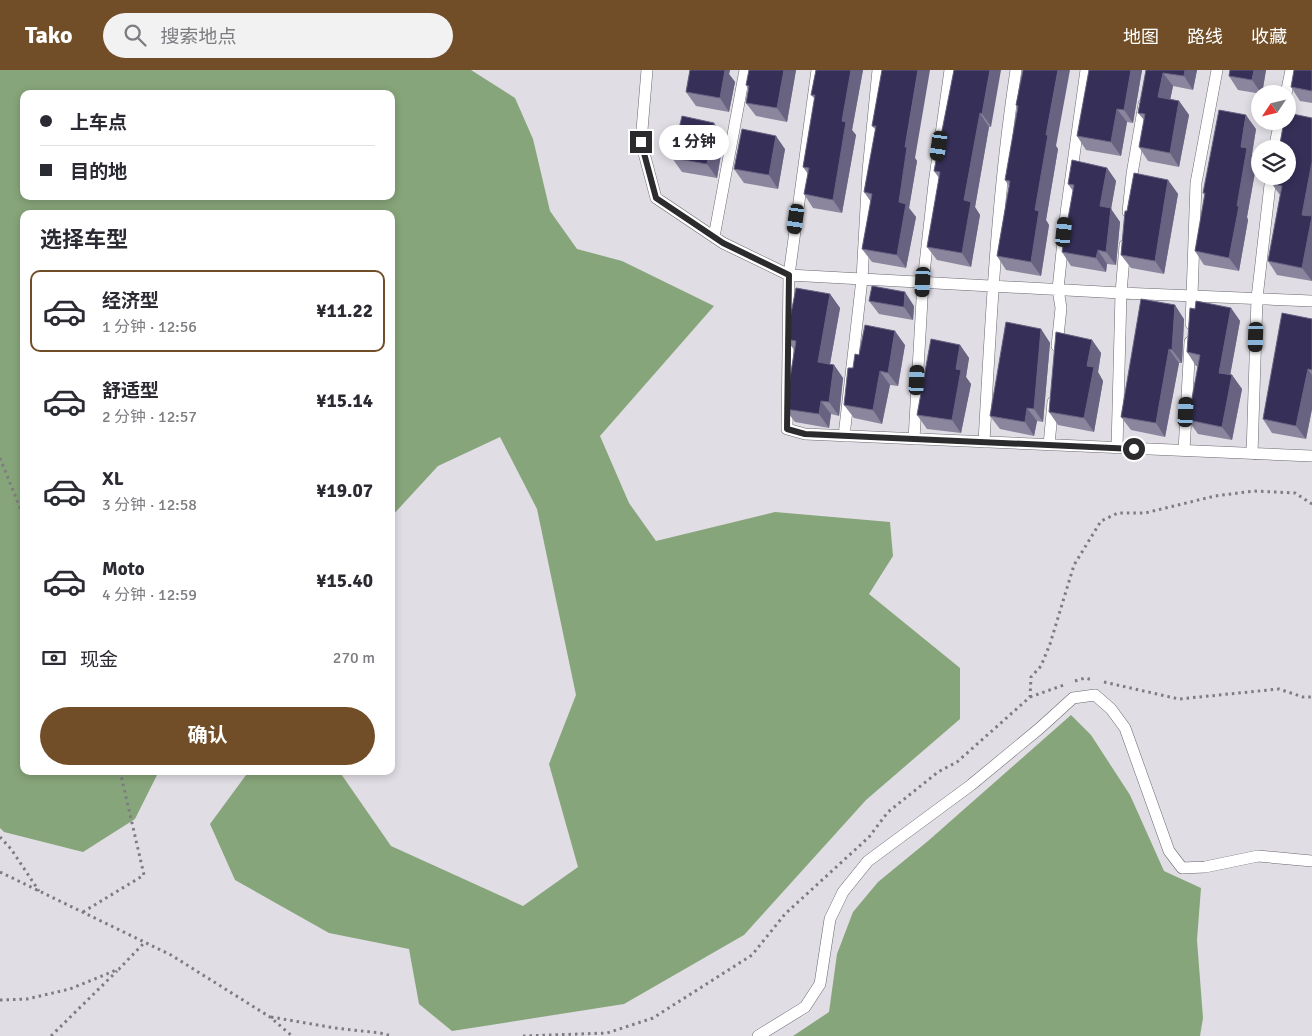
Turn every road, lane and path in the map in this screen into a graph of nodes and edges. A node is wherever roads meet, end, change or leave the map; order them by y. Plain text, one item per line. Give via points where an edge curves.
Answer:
1 (647, 70) edge
2 (745, 70) edge
3 (817, 70) edge
4 (878, 70) edge
5 (950, 70) edge
6 (1016, 70) edge
7 (1086, 70) edge
8 (1217, 70) edge
9 (1291, 70) edge
10 (1288, 85) edge
11 (1146, 89) edge
12 (1270, 185) edge
13 (714, 237) junction
14 (789, 275) junction
15 (862, 278) junction
16 (923, 282) junction
17 (992, 285) junction
18 (1058, 289) junction
19 (1121, 293) junction
20 (1192, 296) junction
21 (1257, 298) junction
22 (1312, 301) edge
23 (1056, 357) edge
24 (1054, 386) edge
25 (844, 436) junction
26 (914, 439) junction
27 (984, 442) junction
28 (1049, 445) junction
29 (1117, 448) junction
30 (1184, 451) junction
31 (1252, 454) junction
32 (1312, 456) edge
33 (0, 458) edge
34 (1312, 504) edge
35 (20, 508) edge
36 (1030, 697) junction
37 (1312, 697) edge
38 (121, 775) edge
39 (0, 837) edge
40 (1312, 861) edge
41 (0, 872) edge
42 (41, 892) junction
43 (82, 912) junction
44 (145, 942) junction
45 (119, 969) junction
46 (0, 1000) edge
47 (270, 1017) junction
48 (51, 1036) edge
49 (292, 1036) edge
50 (392, 1036) edge
51 (523, 1036) edge
52 (758, 1036) edge

1 - 13 lane via 641,142 656,198
2 - 13 lane
3 - 14 lane
4 - 15 lane
5 - 16 lane
6 - 17 lane
7 - 18 lane
8 - 20 lane via 1196,183
9 - 10 lane
11 - 19 lane via 1132,174
12 - 21 lane
13 - 14 lane
14 - 15 lane
14 - 25 lane via 787,429 805,434
15 - 16 lane
15 - 25 lane
16 - 17 lane
16 - 26 lane
17 - 18 lane
17 - 27 lane
18 - 19 lane
18 - 23 lane via 1061,308
19 - 20 lane
19 - 29 lane
20 - 21 lane
20 - 30 lane
21 - 22 lane
21 - 31 lane
24 - 28 lane
25 - 26 lane
26 - 27 lane
27 - 28 lane
28 - 29 lane
29 - 30 lane
30 - 31 lane
31 - 32 lane
33 - 35 path
34 - 36 path via 1295,493 1254,491 1214,496 1146,513 1118,513 1101,521 1074,566 1050,644 1031,677
36 - 37 path via 1085,678 1179,699 1279,689
36 - 51 path via 957,762 938,772 888,812 868,836 784,914 752,955 653,1018 607,1033
38 - 43 path via 144,875
39 - 42 path
40 - 52 lane via 1258,856 1205,867 1182,868 1169,851 1124,728 1095,694 1073,698 971,784 868,861 843,892 830,919 820,984 805,1007
41 - 42 path
42 - 43 path
43 - 44 path
44 - 45 path
44 - 47 path
45 - 46 path via 70,989 27,999
45 - 48 path
47 - 49 path
47 - 50 path

